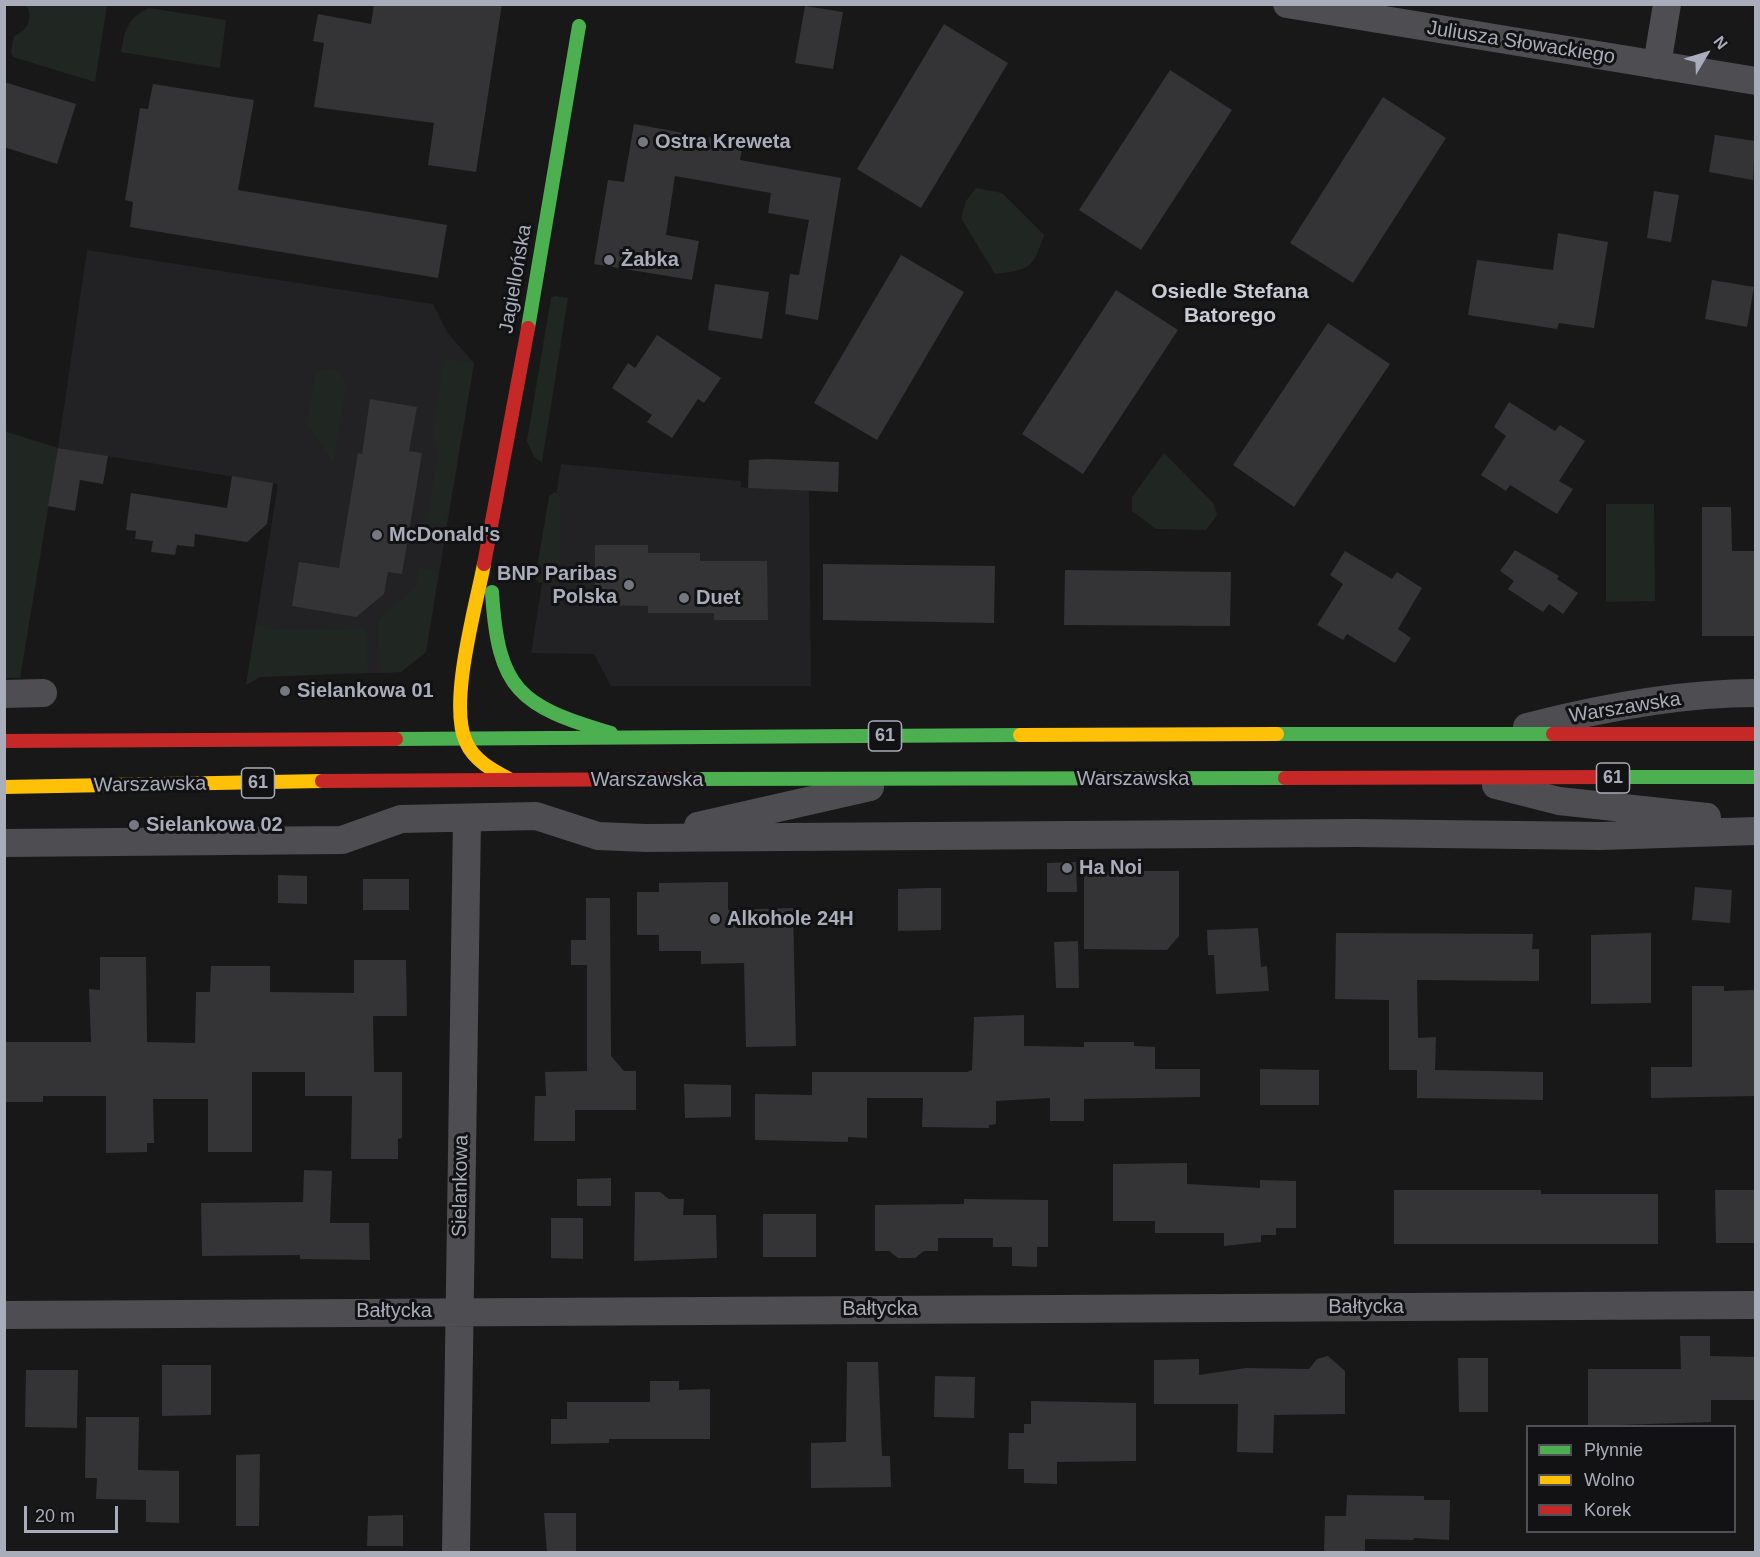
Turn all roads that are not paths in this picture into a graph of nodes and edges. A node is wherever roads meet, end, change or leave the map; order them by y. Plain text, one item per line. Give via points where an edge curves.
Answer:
1 (1287, 4) edge
2 (1667, 4) edge
3 (580, 19) dead end
4 (1657, 65) junction
5 (1755, 81) edge
6 (490, 539) junction
7 (43, 693) dead end
8 (1755, 693) edge
9 (4, 694) edge
10 (1755, 734) edge
11 (1497, 735) junction
12 (462, 738) junction
13 (630, 738) junction
14 (4, 741) edge
15 (1755, 777) edge
16 (1470, 778) junction
17 (903, 779) junction
18 (512, 780) junction
19 (4, 787) edge
20 (467, 819) junction
21 (1755, 822) edge
22 (1755, 831) edge
23 (646, 838) junction
24 (4, 843) edge
25 (1755, 1305) edge
26 (459, 1311) junction
27 (4, 1315) edge
28 (456, 1552) edge

1 - 4 street, Juliusza Słowackiego
2 - 4 street
3 - 6 main road, Jagiellońska
4 - 5 street, Juliusza Słowackiego
6 - 12 main road, Jagiellońska via 462,681
6 - 13 main road, Jagiellońska via 492,619 497,653 507,680 530,704 564,720
7 - 9 street
8 - 11 street, Warszawska via 1721,693 1592,710
10 - 11 main road, Warszawska / 61
11 - 13 main road, Warszawska / 61
12 - 13 main road, Warszawska / 61
12 - 14 main road, Warszawska / 61
12 - 18 main road, Warszawska via 490,770
15 - 16 main road, Warszawska / 61
16 - 17 main road, Warszawska / 61
16 - 21 street via 1559,801
17 - 18 main road, Warszawska / 61
17 - 23 street
18 - 19 main road, Warszawska / 61
20 - 23 street via 536,816 597,836
20 - 24 street via 401,819 342,840
20 - 26 street, Sielankowa
22 - 23 street via 1601,836 1344,833
25 - 26 street, Bałtycka
26 - 27 street, Bałtycka
26 - 28 street, Sielankowa

